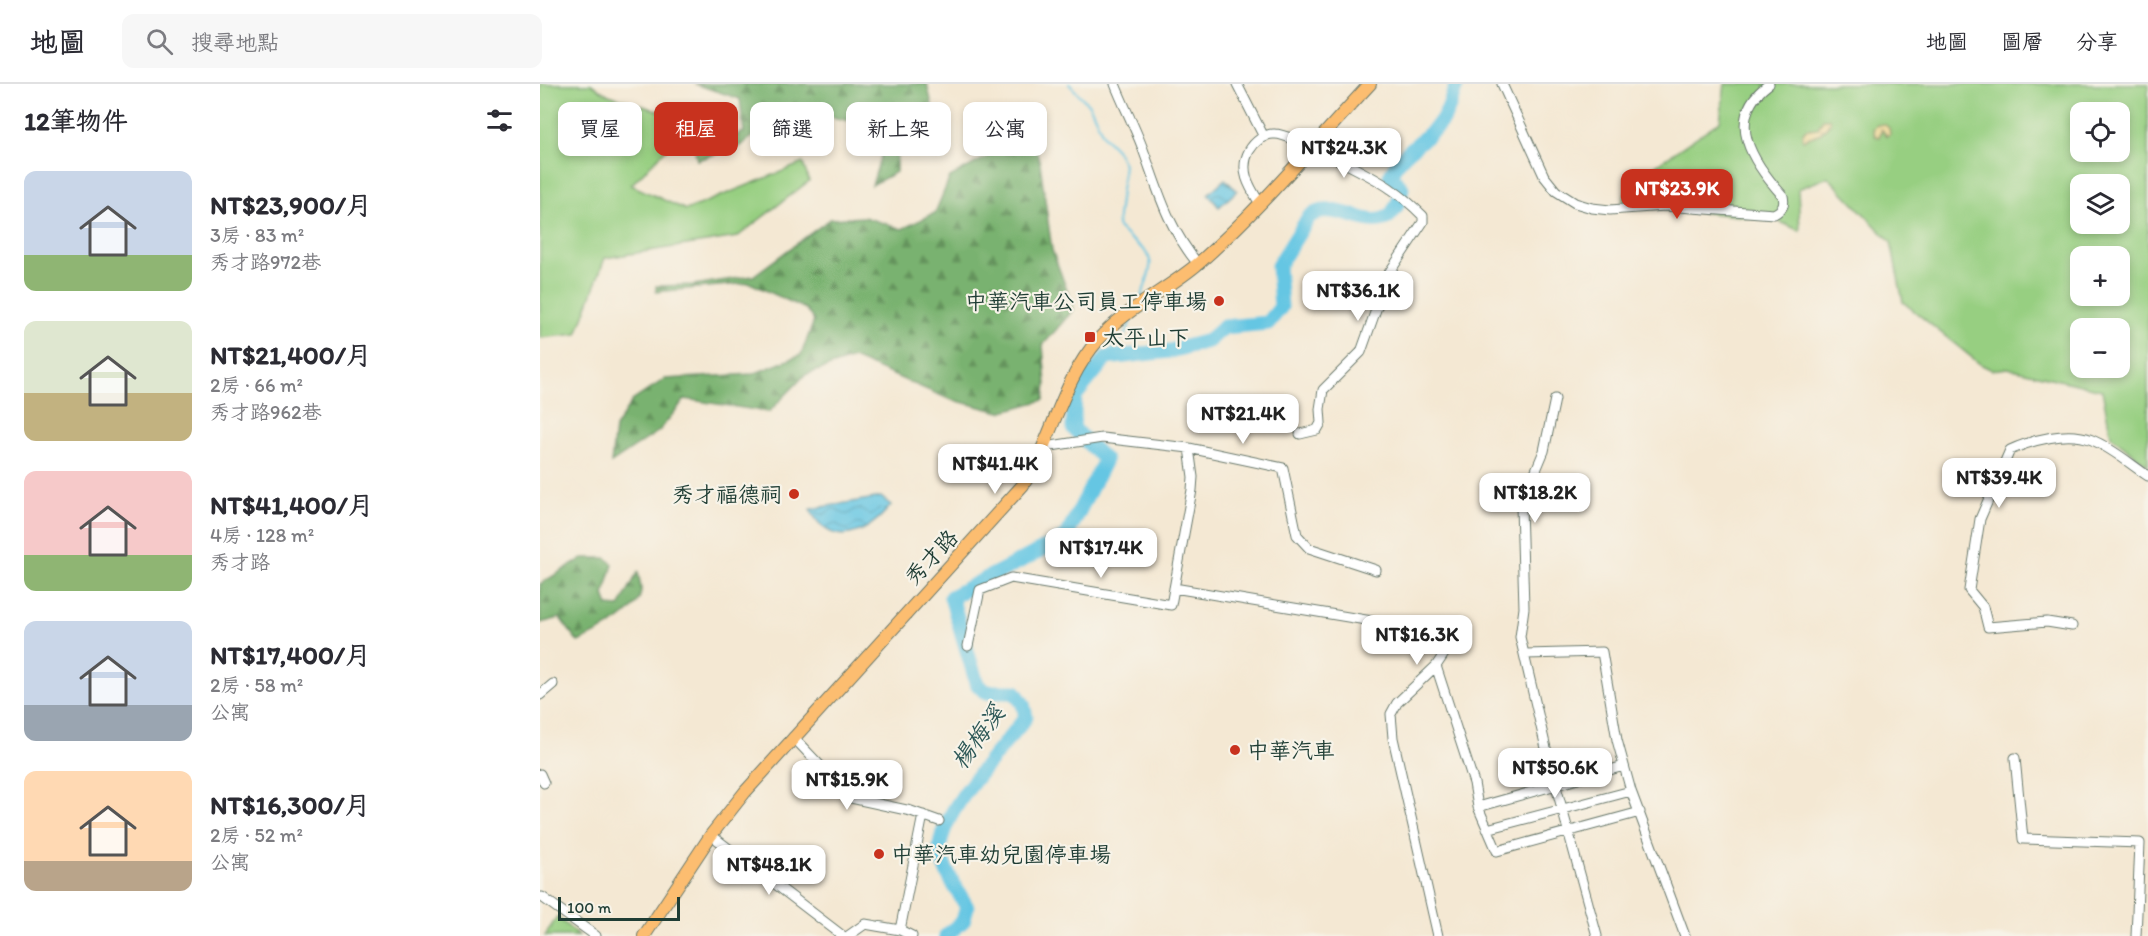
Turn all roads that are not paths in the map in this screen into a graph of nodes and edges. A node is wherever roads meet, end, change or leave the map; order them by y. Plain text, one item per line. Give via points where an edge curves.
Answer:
1 (1116, 84) edge
2 (1237, 84) edge
3 (1370, 84) edge
4 (1502, 84) edge
5 (1768, 84) edge
6 (1264, 136) junction
7 (1310, 148) junction
8 (1259, 202) junction
9 (1198, 264) junction
10 (1555, 399) dead end
11 (1300, 434) dead end
12 (1045, 447) junction
13 (1189, 448) junction
14 (2148, 476) edge
15 (1376, 570) dead end
16 (1174, 588) junction
17 (2072, 626) dead end
18 (968, 646) dead end
19 (1526, 654) junction
20 (1436, 666) junction
21 (553, 684) dead end
22 (540, 695) edge
23 (793, 737) junction
24 (2015, 758) dead end
25 (1624, 766) junction
26 (1556, 785) junction
27 (1631, 791) junction
28 (1478, 807) junction
29 (1563, 810) junction
30 (1640, 812) junction
31 (923, 815) junction
32 (939, 821) dead end
33 (1487, 829) junction
34 (1570, 833) junction
35 (711, 835) junction
36 (2144, 843) edge
37 (542, 897) dead end
38 (900, 930) junction
39 (596, 936) edge
40 (644, 936) edge
41 (843, 936) edge
42 (848, 936) edge
43 (912, 936) edge
44 (1438, 936) edge
45 (1597, 936) edge
46 (1686, 936) edge
47 (2136, 936) edge

1 - 9 street via 1158,197 1176,234
2 - 6 street
3 - 7 main road, 秀才路
4 - 5 street via 1544,176 1556,191 1575,203 1610,210 1665,207 1774,214 1785,203 1784,196 1751,154 1745,124 1753,98
6 - 7 street via 1286,135
6 - 8 street via 1250,150 1245,174
7 - 8 main road, 秀才路
7 - 11 street via 1389,187 1423,216 1423,222 1389,273 1361,352 1323,390 1317,430
8 - 9 main road, 秀才路 via 1237,229
9 - 12 main road, 秀才路 via 1098,340 1064,393
10 - 19 street via 1544,451 1521,506 1524,608 1520,637
12 - 13 street via 1102,438
12 - 23 main road, 秀才路 via 1011,500
13 - 15 street via 1284,468 1298,535 1309,548
13 - 16 street via 1192,490
14 - 17 street via 2097,442 2078,436 2030,441 2010,450 1980,519 1969,590 1983,607 1988,627 2047,622
16 - 18 street via 1171,605 1011,578 980,590
16 - 20 street via 1445,630 1446,651
19 - 25 street via 1602,652
19 - 26 street
20 - 28 street via 1474,783
20 - 44 street via 1397,703 1391,714 1393,738
21 - 22 street
23 - 31 street via 851,798
23 - 35 main road, 秀才路
24 - 36 street via 2023,839
25 - 26 street
25 - 27 street
26 - 28 street
26 - 29 street
27 - 29 street
27 - 30 street
28 - 33 street
29 - 33 street
29 - 34 street
30 - 34 street
30 - 46 street
31 - 32 street
31 - 38 street
33 - 34 street via 1497,851
34 - 45 street
35 - 40 main road, 秀才路
35 - 41 street
36 - 47 street
37 - 39 street
38 - 42 street via 865,924
38 - 43 street

